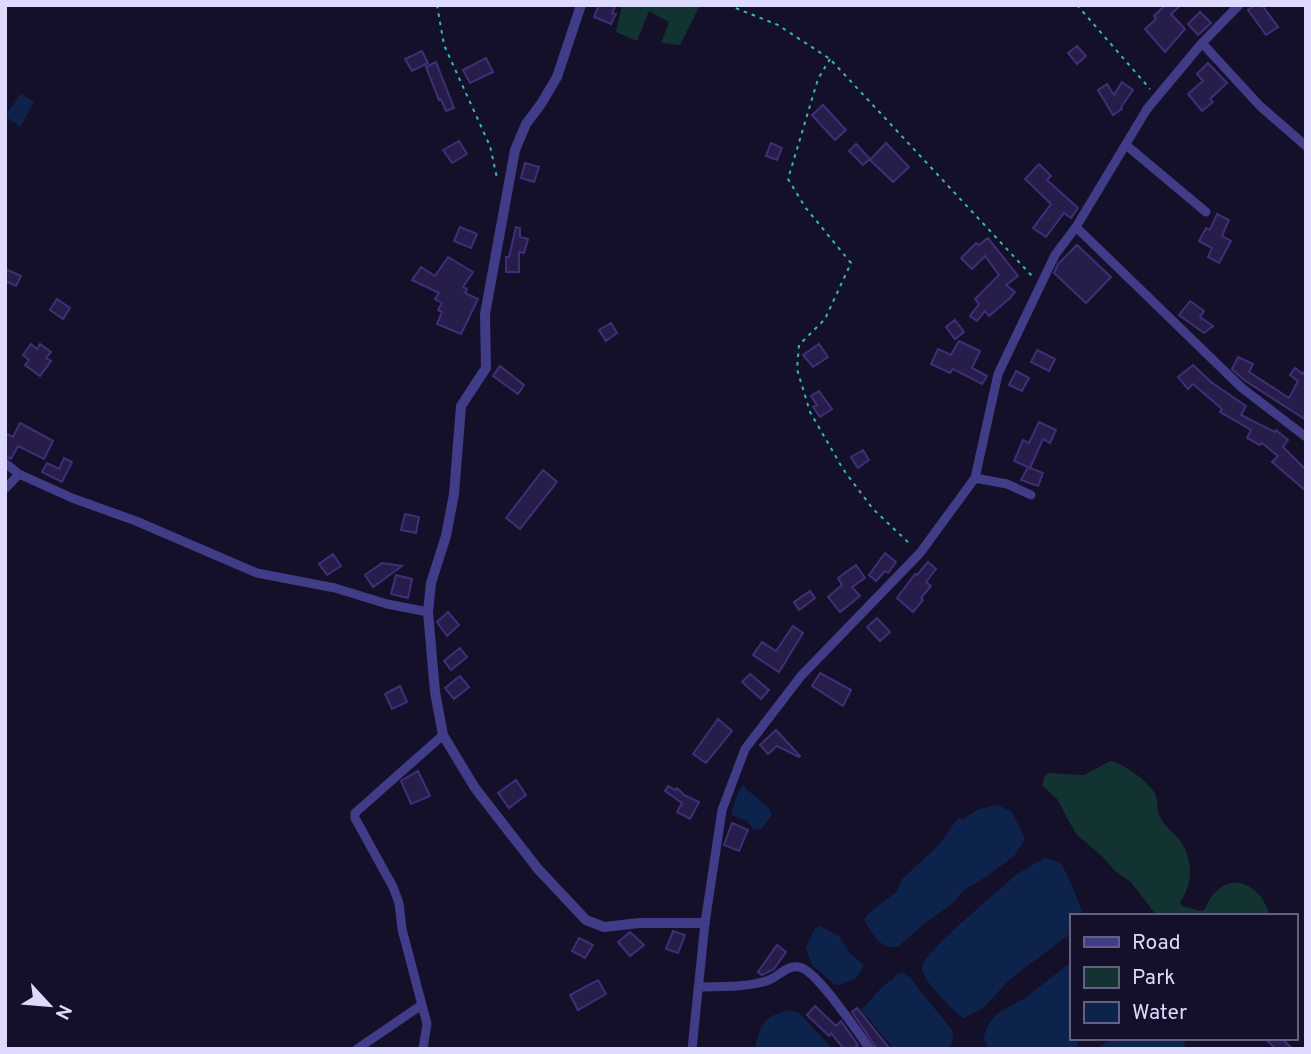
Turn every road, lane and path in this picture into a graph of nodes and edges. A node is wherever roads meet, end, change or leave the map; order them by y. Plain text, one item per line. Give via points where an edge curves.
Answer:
1 (438, 5) edge
2 (581, 5) edge
3 (728, 5) edge
4 (1077, 5) edge
5 (1239, 5) edge
6 (1202, 43) junction
7 (830, 59) junction
8 (1157, 97) junction
9 (1126, 145) junction
10 (1306, 146) edge
11 (509, 189) junction
12 (1206, 212) dead end
13 (1076, 227) junction
14 (1041, 285) junction
15 (1306, 437) edge
16 (5, 463) edge
17 (19, 474) junction
18 (975, 478) junction
19 (5, 489) edge
20 (1031, 495) dead end
21 (920, 553) junction
22 (428, 612) junction
23 (443, 735) junction
24 (705, 923) junction
25 (698, 987) junction
26 (420, 1006) junction
27 (357, 1049) edge
28 (423, 1049) edge
29 (692, 1049) edge
30 (870, 1049) edge

1 - 11 path via 444,45 490,146 496,176
2 - 11 street via 557,77 515,150
3 - 7 path via 778,25
4 - 8 path
5 - 6 street
6 - 8 street
6 - 10 street via 1260,106
7 - 14 path
7 - 21 path via 818,79 788,179 851,262 825,320 799,345 797,369 810,412 844,469 873,509
8 - 9 street
9 - 12 street
9 - 13 street
11 - 22 street via 485,314 486,368 461,406 454,494
13 - 14 street
13 - 15 street via 1242,388
14 - 18 street via 998,374
16 - 17 street
17 - 19 street
17 - 22 street via 257,573
18 - 20 street via 1007,484
18 - 21 street
21 - 24 street via 801,676 745,749 722,810
22 - 23 street
23 - 24 street via 501,824 586,920 604,927
23 - 26 street via 355,813 399,903
24 - 25 street
25 - 29 street
25 - 30 street via 758,983 796,966 803,968 818,980
26 - 27 street
26 - 28 street via 426,1024

